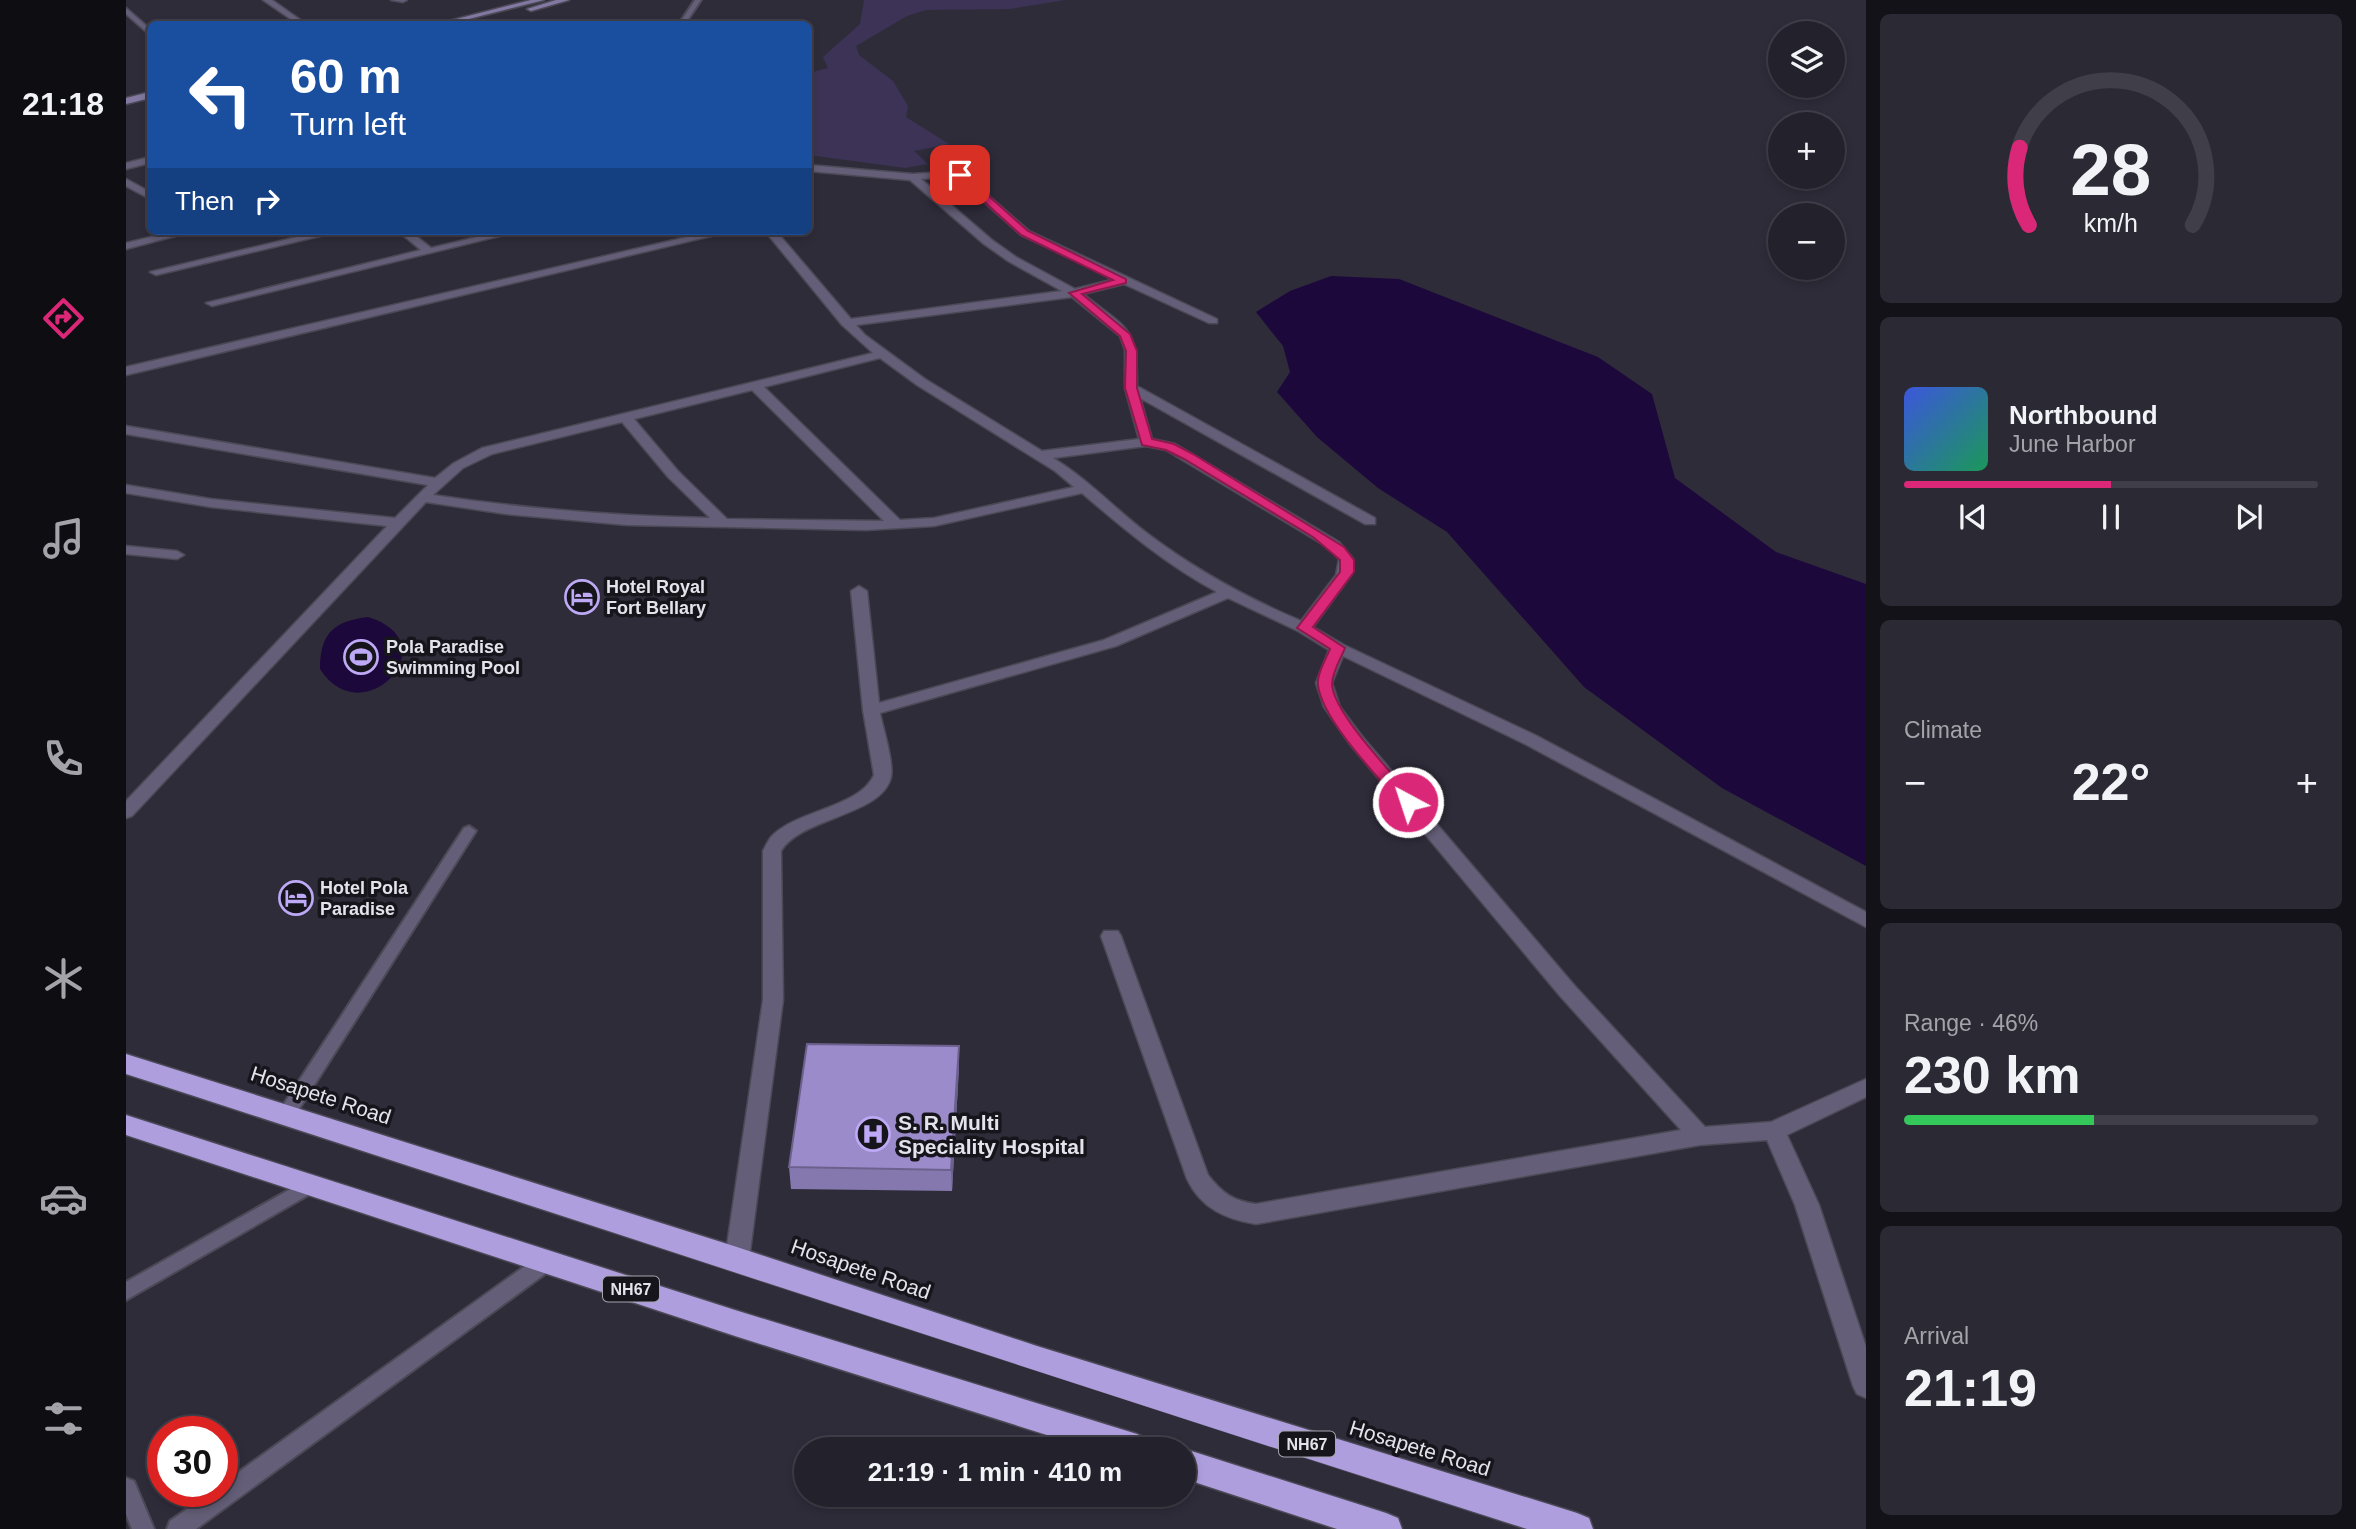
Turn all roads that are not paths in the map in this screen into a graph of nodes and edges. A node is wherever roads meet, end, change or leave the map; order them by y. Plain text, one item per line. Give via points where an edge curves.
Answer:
1 (267, 0) edge
2 (395, 0) edge
3 (404, 0) edge
4 (540, 0) edge
5 (565, 0) edge
6 (698, 0) edge
7 (126, 10) edge
8 (298, 21) edge
9 (453, 21) edge
10 (480, 21) edge
11 (684, 21) edge
12 (147, 30) edge
13 (147, 96) edge
14 (127, 102) edge
15 (147, 102) edge
16 (147, 161) edge
17 (126, 166) edge
18 (812, 168) edge
19 (913, 177) junction
20 (126, 182) edge
21 (147, 194) edge
22 (172, 235) edge
23 (318, 235) edge
24 (408, 235) edge
25 (498, 235) edge
26 (710, 235) edge
27 (773, 235) edge
28 (126, 246) edge
29 (429, 251) junction
30 (156, 272) dead end
31 (1122, 281) junction
32 (1074, 293) junction
33 (212, 303) dead end
34 (1213, 321) dead end
35 (846, 323) junction
36 (881, 354) junction
37 (126, 371) edge
38 (755, 385) junction
39 (1131, 388) junction
40 (626, 418) junction
41 (126, 430) edge
42 (1146, 442) junction
43 (1041, 455) junction
44 (437, 482) junction
45 (1086, 488) junction
46 (126, 489) edge
47 (425, 498) junction
48 (1370, 521) dead end
49 (398, 523) junction
50 (724, 524) junction
51 (897, 525) junction
52 (126, 550) edge
53 (177, 555) dead end
54 (859, 591) dead end
55 (1228, 593) junction
56 (1304, 628) junction
57 (1338, 648) junction
58 (871, 710) junction
59 (126, 812) edge
60 (469, 831) dead end
61 (1866, 920) edge
62 (1111, 936) dead end
63 (126, 1063) edge
64 (1866, 1087) edge
65 (286, 1115) junction
66 (126, 1125) edge
67 (1774, 1131) junction
68 (1700, 1136) junction
69 (310, 1185) junction
70 (737, 1259) junction
71 (546, 1262) junction
72 (126, 1292) edge
73 (1866, 1387) edge
74 (1099, 1437) edge
75 (1196, 1468) edge
76 (126, 1488) edge
77 (143, 1529) edge
78 (177, 1529) edge
79 (1386, 1529) edge
80 (1577, 1529) edge

1 - 8 street
2 - 3 street
4 - 9 street
5 - 10 street
6 - 11 lane
7 - 12 street
13 - 14 street
14 - 15 street
16 - 17 street
18 - 19 street
19 - 31 street via 957,173 1025,233
19 - 32 street via 988,242
20 - 21 street
22 - 28 street
23 - 30 street
24 - 29 street
25 - 29 street
26 - 37 street
27 - 35 street
29 - 33 street
31 - 32 street
31 - 34 street
32 - 35 street
32 - 39 street via 1125,334 1131,351
35 - 36 street
36 - 38 street
36 - 43 street
38 - 40 street
38 - 51 street
39 - 42 street
39 - 48 street
40 - 44 street via 487,451 462,461
40 - 50 street via 673,474
41 - 44 street
42 - 43 street
42 - 56 street via 1189,456 1340,550 1347,560 1347,572
43 - 45 street
44 - 47 street
45 - 51 street via 946,520
45 - 55 street via 1141,536
46 - 49 street
47 - 49 street
47 - 50 street via 517,512
49 - 59 street
50 - 51 street
52 - 53 street
54 - 58 street
55 - 56 street
55 - 58 street via 1110,643
56 - 57 street
57 - 61 street via 1531,740
57 - 68 street via 1324,683 1332,707 1355,740 1546,967
58 - 70 street via 883,775 878,786 792,831 772,851 773,1000
60 - 65 lane
62 - 68 street via 1198,1180 1229,1211 1256,1214
63 - 65 highway, Hosapete Road / NH67
64 - 67 street
65 - 70 highway, Hosapete Road / NH67
66 - 69 highway, NH67
67 - 68 street
67 - 73 street via 1807,1205
69 - 71 highway, NH67
69 - 72 lane
70 - 80 highway, Hosapete Road / NH67
71 - 74 highway, NH67
71 - 78 lane
75 - 79 highway
76 - 77 lane

